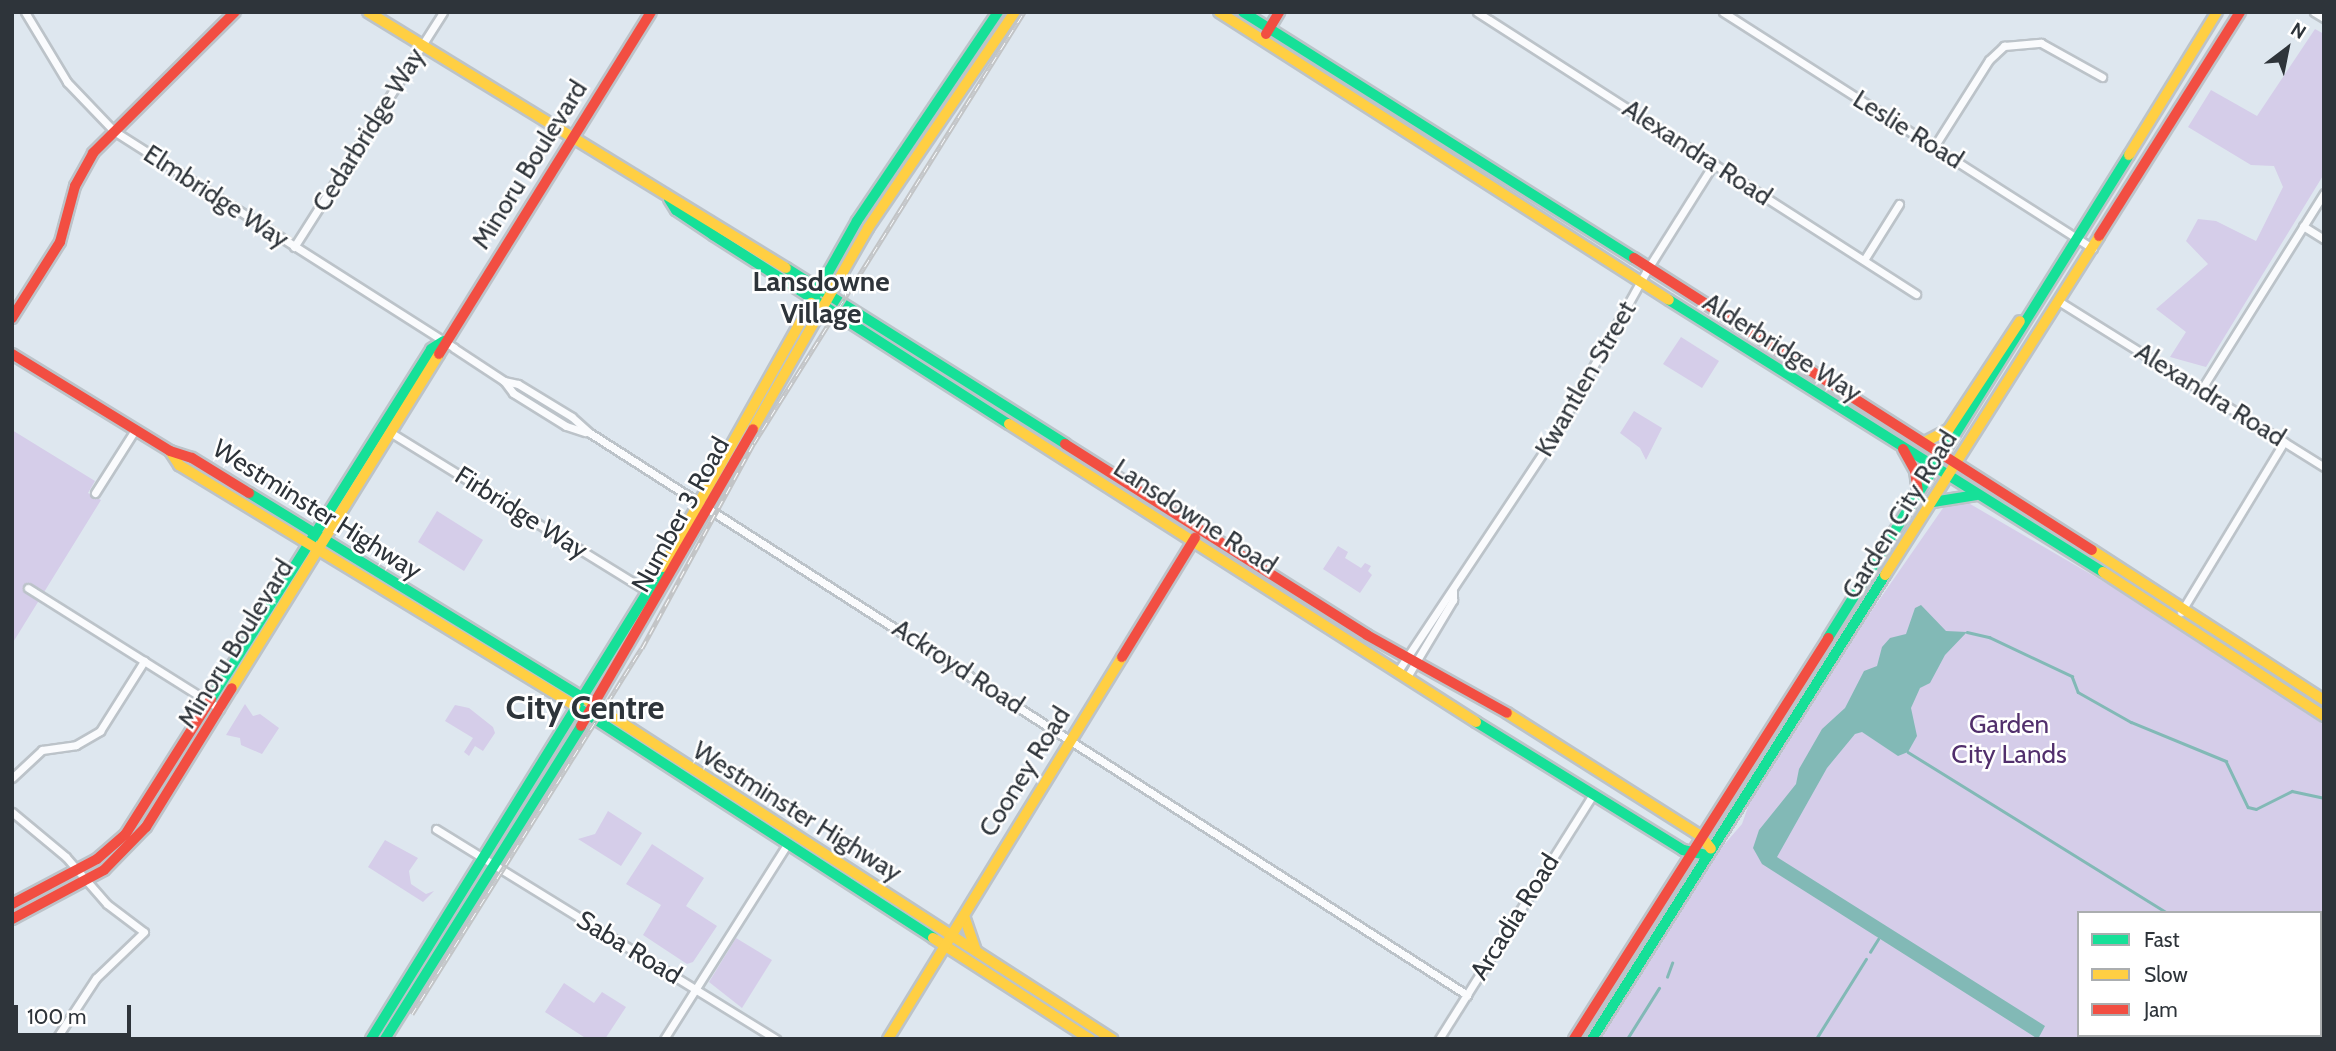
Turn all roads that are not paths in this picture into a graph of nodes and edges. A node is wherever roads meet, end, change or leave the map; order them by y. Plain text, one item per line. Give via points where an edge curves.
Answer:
1 (25, 12) edge
2 (236, 12) edge
3 (368, 12) edge
4 (443, 12) edge
5 (651, 12) edge
6 (998, 12) edge
7 (1015, 12) edge
8 (1220, 12) edge
9 (1243, 12) edge
10 (1279, 12) edge
11 (1477, 12) edge
12 (1723, 12) edge
13 (2217, 12) edge
14 (2240, 12) edge
15 (2314, 12) edge
16 (2324, 18) edge
17 (1269, 29) junction
18 (1262, 40) junction
19 (422, 45) junction
20 (2102, 77) dead end
21 (114, 131) junction
22 (572, 137) junction
23 (1934, 148) junction
24 (1714, 163) junction
25 (2324, 193) edge
26 (669, 199) junction
27 (1899, 204) dead end
28 (2303, 226) junction
29 (2075, 237) junction
30 (2324, 239) edge
31 (294, 247) junction
32 (2093, 249) junction
33 (1864, 260) junction
34 (1647, 270) junction
35 (1641, 283) junction
36 (818, 287) junction
37 (1916, 294) dead end
38 (832, 295) junction
39 (813, 298) junction
40 (2060, 302) junction
41 (825, 306) junction
42 (2033, 307) junction
43 (12, 318) edge
44 (444, 341) junction
45 (12, 354) edge
46 (2201, 390) junction
47 (135, 430) junction
48 (393, 434) junction
49 (1924, 442) junction
50 (2284, 442) junction
51 (1901, 446) junction
52 (170, 451) junction
53 (1943, 454) junction
54 (1958, 463) junction
55 (1934, 467) junction
56 (2324, 467) edge
57 (1949, 477) junction
58 (1918, 492) junction
59 (95, 493) dead end
60 (1976, 495) junction
61 (698, 501) junction
62 (1933, 502) junction
63 (709, 508) junction
64 (1201, 529) junction
65 (316, 534) junction
66 (326, 540) junction
67 (1193, 542) junction
68 (309, 545) junction
69 (319, 551) junction
70 (28, 588) dead end
71 (649, 592) junction
72 (2183, 608) junction
73 (2177, 618) junction
74 (1411, 660) junction
75 (144, 661) junction
76 (1402, 674) junction
77 (585, 699) junction
78 (2324, 700) edge
79 (215, 706) junction
80 (594, 706) junction
81 (578, 709) junction
82 (587, 716) junction
83 (2324, 716) edge
84 (1070, 739) junction
85 (12, 778) edge
86 (1592, 796) junction
87 (12, 812) edge
88 (436, 829) dead end
89 (1701, 836) junction
90 (786, 846) junction
91 (1709, 852) junction
92 (1690, 853) junction
93 (482, 858) junction
94 (493, 865) junction
95 (77, 870) junction
96 (85, 880) junction
97 (12, 904) edge
98 (964, 916) junction
99 (12, 919) edge
100 (952, 935) junction
101 (945, 946) junction
102 (976, 951) junction
103 (696, 989) junction
104 (1467, 995) junction
105 (56, 1039) edge
106 (371, 1039) edge
107 (385, 1039) edge
108 (664, 1039) edge
109 (776, 1039) edge
110 (888, 1039) edge
111 (1090, 1039) edge
112 (1112, 1039) edge
113 (1439, 1039) edge
114 (1574, 1039) edge
115 (1592, 1039) edge

1 - 21 street, Elmbridge Way via 67,82
2 - 21 main road
3 - 19 main road, Lansdowne Road
4 - 19 street, Cedarbridge Way
5 - 22 main road, Minoru Boulevard
6 - 36 main road, Number 3 Road via 888,172
7 - 38 main road, Number 3 Road via 887,199
8 - 18 main road, Alderbridge Way
9 - 17 main road, Alderbridge Way
10 - 17 main road
11 - 24 street, Alexandra Road
12 - 23 street, Leslie Road
13 - 29 main road, Garden City Road
14 - 32 main road, Garden City Road
15 - 16 street
17 - 18 main road
17 - 34 main road, Alderbridge Way
18 - 35 main road, Alderbridge Way
19 - 22 main road, Lansdowne Road
19 - 31 street, Cedarbridge Way
20 - 23 street via 2041,43 2004,46 1989,60
21 - 31 street, Elmbridge Way
21 - 43 main road via 84,165 60,242
22 - 26 main road, Lansdowne Road
22 - 44 main road, Minoru Boulevard
23 - 29 street, Leslie Road
24 - 33 street, Alexandra Road
24 - 34 street, Kwantlen Street
25 - 28 street
26 - 36 main road, Lansdowne Road via 684,202
26 - 39 main road, Lansdowne Road via 676,210
27 - 33 street
28 - 30 street
28 - 46 street
29 - 32 street, Leslie Road
29 - 42 main road, Garden City Road
31 - 44 street, Elmbridge Way
32 - 40 main road, Garden City Road
33 - 37 street, Alexandra Road
34 - 35 street, Kwantlen Street
34 - 49 main road, Alderbridge Way
35 - 51 main road, Alderbridge Way
35 - 74 street, Kwantlen Street via 1565,419
36 - 38 main road, Lansdowne Road
36 - 39 main road, Number 3 Road
38 - 41 main road, Number 3 Road
38 - 64 main road, Lansdowne Road
39 - 41 main road, Lansdowne Road
39 - 61 main road, Number 3 Road
40 - 46 street, Alexandra Road
40 - 54 main road, Garden City Road
41 - 63 main road, Number 3 Road
41 - 67 main road, Lansdowne Road
42 - 49 main road via 2006,339 1954,423
42 - 53 main road, Garden City Road
44 - 48 main road, Minoru Boulevard via 441,356
44 - 61 street, Ackroyd Road via 504,381 513,393 566,426 590,433
44 - 65 main road, Minoru Boulevard via 431,349
45 - 47 main road, Westminster Highway
46 - 50 street, Alexandra Road
47 - 52 main road, Westminster Highway
47 - 59 street
48 - 66 main road, Minoru Boulevard
48 - 71 street, Firbridge Way
49 - 53 main road, Alderbridge Way
50 - 56 street, Alexandra Road
50 - 72 street
51 - 55 main road, Alderbridge Way
51 - 58 main road via 1915,471
52 - 65 main road, Westminster Highway via 192,458
52 - 68 main road, Westminster Highway via 179,465
53 - 54 main road, Alderbridge Way
53 - 55 main road, Garden City Road
54 - 57 main road, Garden City Road
54 - 72 main road, Alderbridge Way
55 - 57 main road, Alderbridge Way
55 - 58 main road, Garden City Road
57 - 60 main road, Alderbridge Way
57 - 62 main road, Garden City Road
58 - 89 main road, Garden City Road
60 - 62 main road
60 - 73 main road, Alderbridge Way
61 - 63 street, Ackroyd Road
61 - 71 main road, Number 3 Road
62 - 91 main road, Garden City Road
63 - 80 main road, Number 3 Road
63 - 84 street, Ackroyd Road
64 - 67 main road, Cooney Road
64 - 74 main road, Lansdowne Road
65 - 66 main road, Westminster Highway
65 - 68 main road, Minoru Boulevard
66 - 69 main road, Minoru Boulevard
66 - 77 main road, Westminster Highway
67 - 76 main road, Lansdowne Road
67 - 84 main road, Cooney Road
68 - 69 main road, Westminster Highway
68 - 79 main road, Minoru Boulevard
69 - 79 main road, Minoru Boulevard
69 - 81 main road, Westminster Highway
70 - 75 street
71 - 77 main road, Number 3 Road
72 - 73 street
72 - 78 main road, Alderbridge Way
73 - 83 main road, Alderbridge Way
74 - 76 street, Kwantlen Street
74 - 89 main road, Lansdowne Road via 1507,713
75 - 79 street
75 - 85 street via 100,731 76,744 42,750
76 - 86 main road, Lansdowne Road
77 - 80 main road, Westminster Highway
77 - 81 main road, Number 3 Road
79 - 95 main road, Minoru Boulevard via 125,835
79 - 96 main road, Minoru Boulevard via 141,834 122,856
80 - 82 main road, Number 3 Road
80 - 100 main road, Westminster Highway
81 - 82 main road, Westminster Highway
81 - 93 main road, Number 3 Road
82 - 90 main road, Westminster Highway
82 - 94 main road, Number 3 Road
84 - 98 main road, Cooney Road
84 - 104 street, Ackroyd Road
86 - 92 main road, Lansdowne Road
86 - 104 street, Arcadia Road
87 - 95 street
88 - 93 street, Saba Road
89 - 91 main road, Lansdowne Road
89 - 92 main road, Garden City Road
90 - 101 main road, Westminster Highway
90 - 103 street
91 - 92 main road, Lansdowne Road
91 - 115 main road, Garden City Road
92 - 114 main road, Garden City Road
93 - 94 street, Saba Road
93 - 106 main road, Number 3 Road
94 - 103 street, Saba Road
94 - 107 main road, Number 3 Road
95 - 96 street
95 - 97 main road, Minoru Boulevard
96 - 99 main road, Minoru Boulevard
96 - 105 street via 144,932 96,978
98 - 100 main road, Cooney Road
98 - 102 main road
100 - 101 main road, Cooney Road
100 - 102 main road, Westminster Highway
101 - 110 main road, Cooney Road
101 - 111 main road, Westminster Highway
102 - 112 main road, Westminster Highway
103 - 108 street
103 - 109 street, Saba Road
104 - 113 street, Arcadia Road

